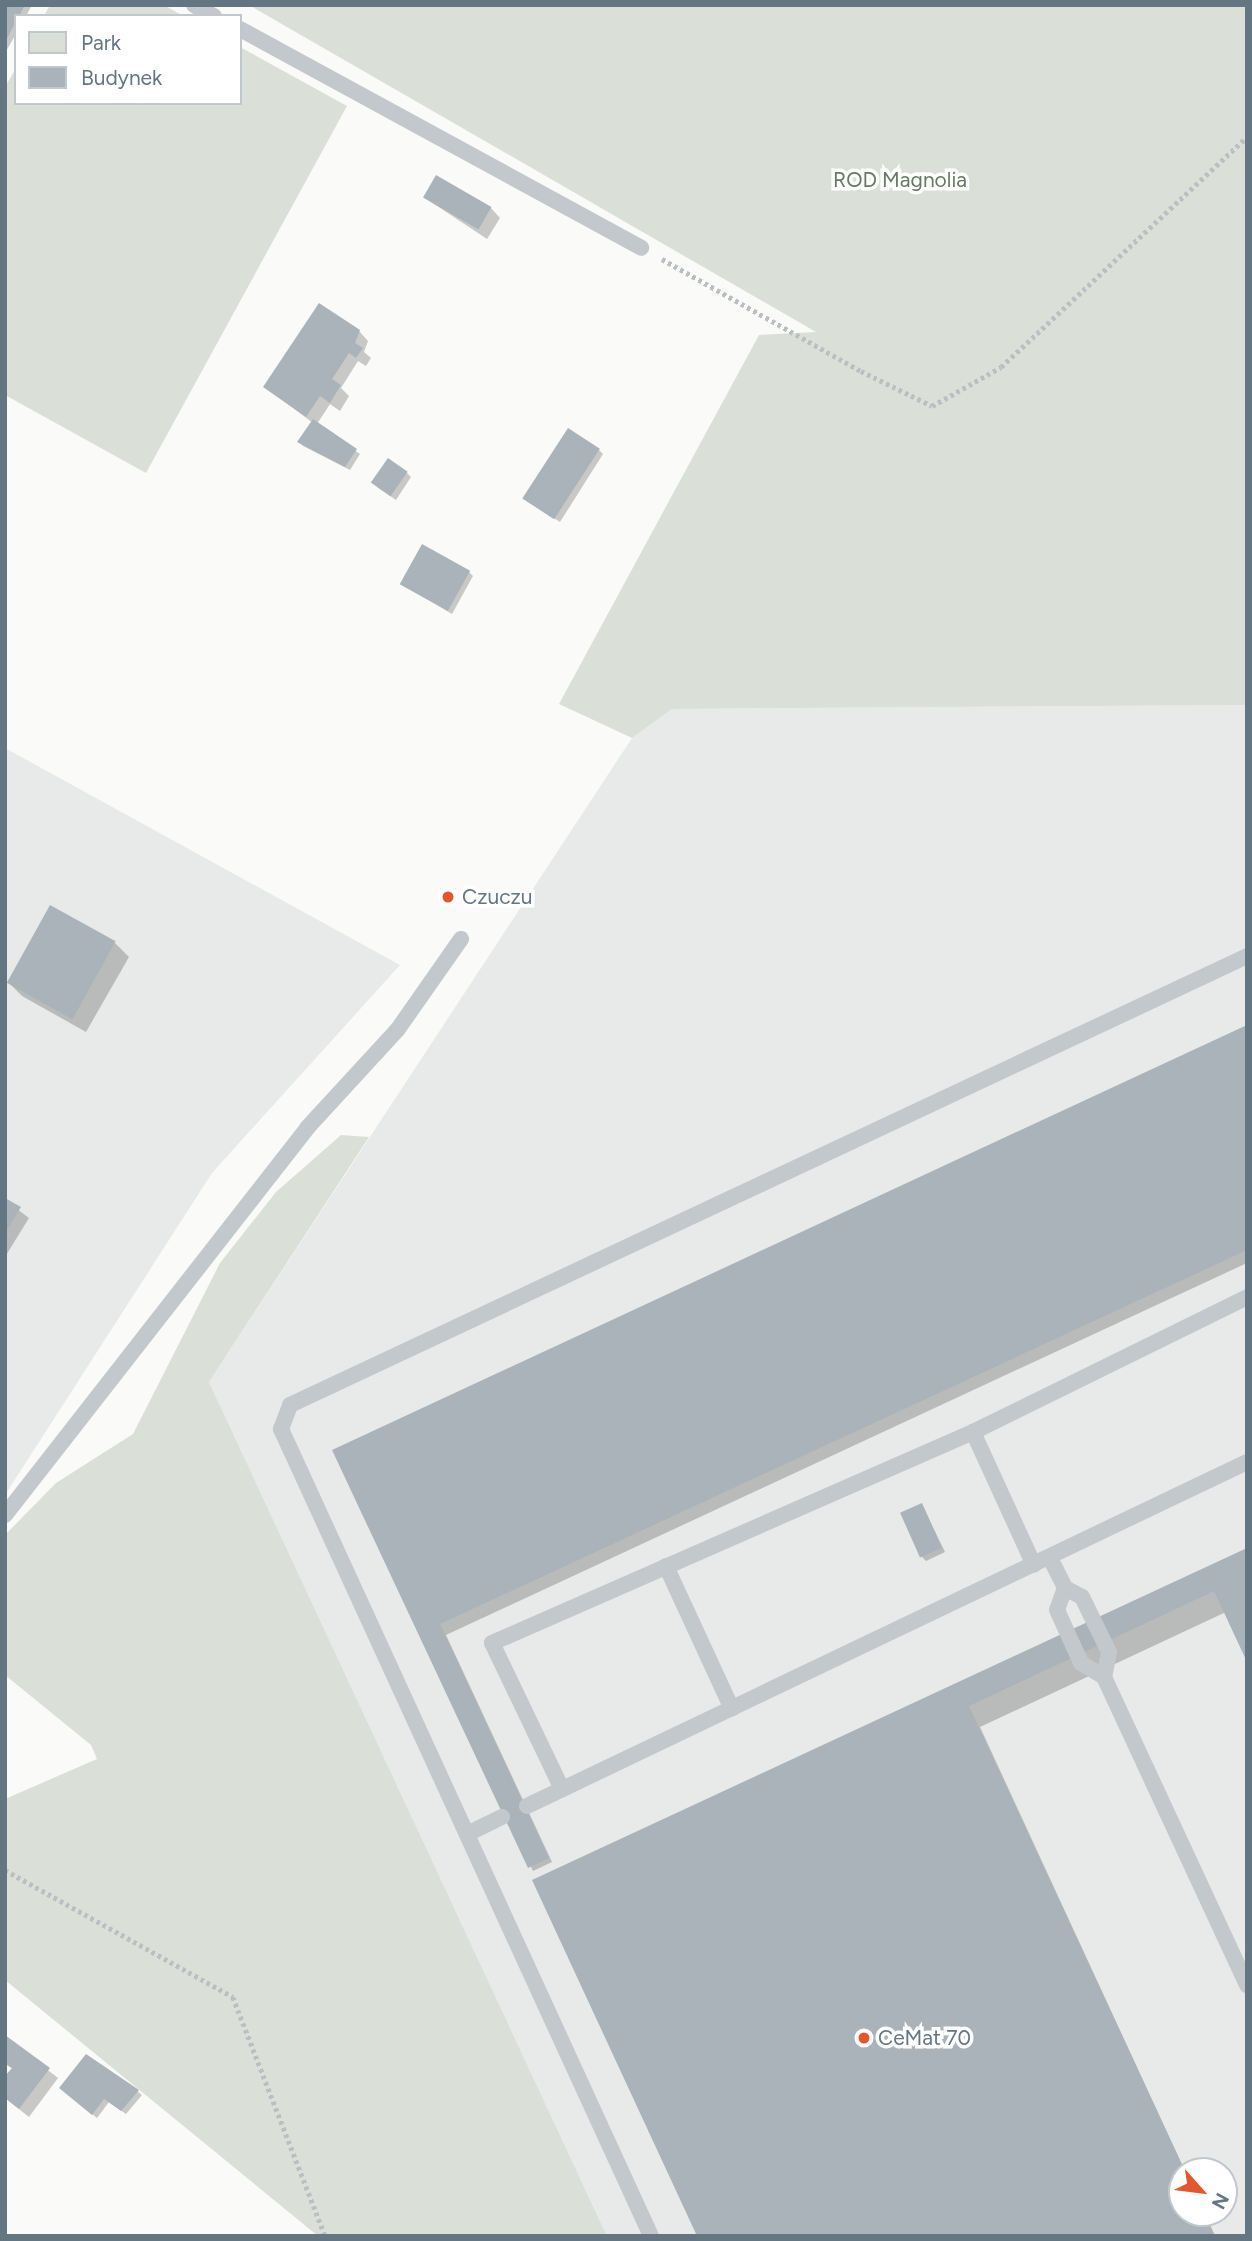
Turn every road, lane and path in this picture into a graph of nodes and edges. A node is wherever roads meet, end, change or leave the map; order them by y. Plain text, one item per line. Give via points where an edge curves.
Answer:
1 (194, 5) edge
2 (210, 14) edge
3 (242, 30) edge
4 (1247, 137) edge
5 (641, 248) joint
6 (461, 939) dead end
7 (1247, 956) edge
8 (1247, 1297) edge
9 (973, 1432) junction
10 (1247, 1462) edge
11 (5, 1515) edge
12 (1050, 1558) junction
13 (1034, 1565) junction
14 (666, 1566) junction
15 (1065, 1588) junction
16 (1104, 1677) junction
17 (732, 1709) junction
18 (562, 1789) junction
19 (527, 1806) dead end
20 (502, 1817) dead end
21 (467, 1834) junction
22 (5, 1870) edge
23 (1247, 1984) edge
24 (325, 2236) edge
25 (651, 2236) edge

1 - 2 lane
3 - 5 lane
4 - 5 path via 1001,367 932,406 861,372
6 - 11 lane via 398,1029 307,1128
7 - 21 lane via 290,1405 281,1429
8 - 9 lane
9 - 13 lane
9 - 14 lane
10 - 12 lane
12 - 13 lane
12 - 15 lane
13 - 17 lane
14 - 17 lane
14 - 18 lane via 492,1643
15 - 16 lane via 1082,1597 1109,1652
15 - 16 lane via 1057,1610 1081,1663
16 - 23 lane
17 - 18 lane
18 - 19 lane
20 - 21 lane
21 - 25 lane
22 - 24 path via 233,1997

